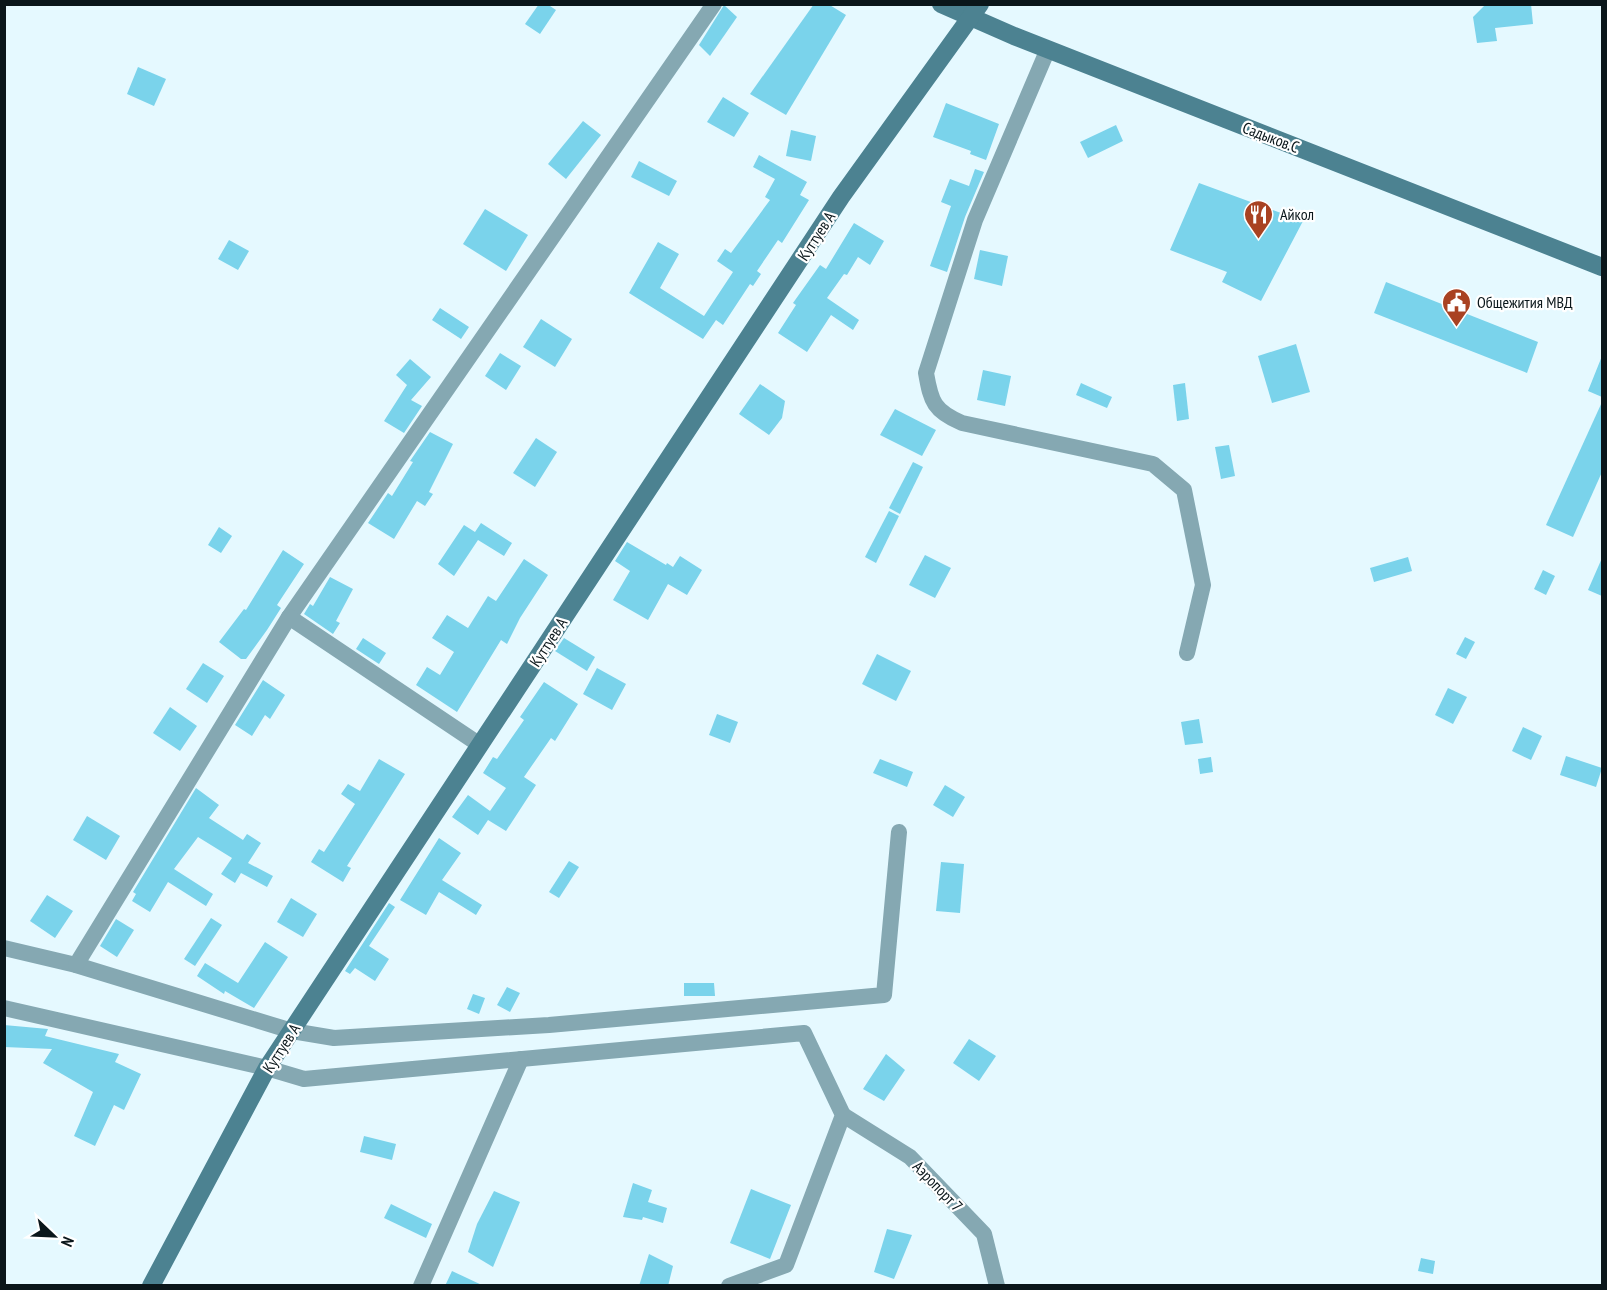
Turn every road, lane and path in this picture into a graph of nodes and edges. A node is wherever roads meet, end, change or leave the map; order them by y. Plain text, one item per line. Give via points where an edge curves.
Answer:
1 (714, 4) edge
2 (941, 4) edge
3 (976, 10) edge
4 (1048, 49) junction
5 (1602, 267) edge
6 (289, 617) junction
7 (1187, 653) dead end
8 (480, 745) junction
9 (898, 832) dead end
10 (4, 948) edge
11 (76, 965) junction
12 (4, 1008) edge
13 (292, 1030) junction
14 (521, 1059) junction
15 (267, 1068) junction
16 (843, 1115) junction
17 (151, 1286) edge
18 (421, 1286) edge
19 (729, 1286) edge
20 (997, 1286) edge

1 - 6 street
2 - 3 street, Садыков.С
3 - 4 street, Садыков.С
3 - 8 street, Куттуев А via 841,197
4 - 5 street, Садыков.С
4 - 7 street via 975,220 926,373 930,399 945,415 962,423 1153,465 1184,490 1203,585
6 - 8 street
6 - 11 street
8 - 13 street, Куттуев А
9 - 13 street via 884,995 549,1025 334,1038
10 - 11 street
11 - 13 street
12 - 15 street
13 - 15 street, Куттуев А
14 - 15 street via 304,1079
14 - 16 street via 804,1033
14 - 18 street
15 - 17 street, Куттуев А
16 - 19 street via 786,1265
16 - 20 street, Аэропорт 7 via 910,1157 984,1234

